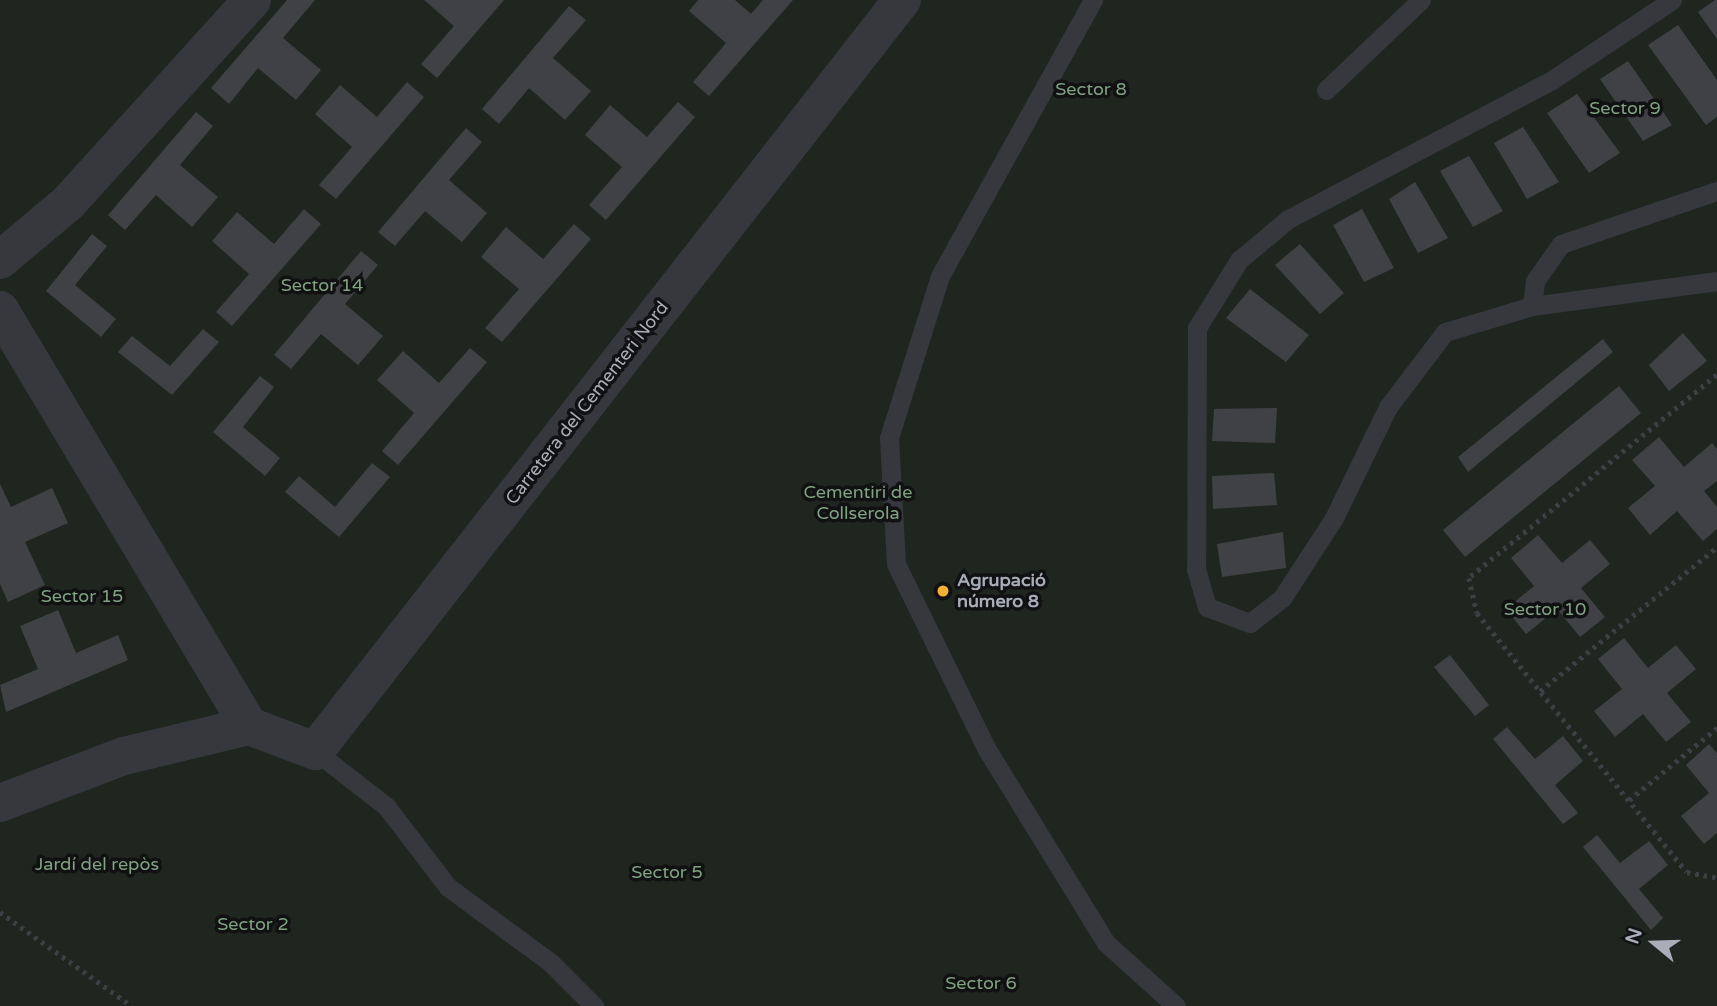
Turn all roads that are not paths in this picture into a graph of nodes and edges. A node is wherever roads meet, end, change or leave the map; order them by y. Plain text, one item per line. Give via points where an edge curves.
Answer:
1 (252, 0) edge
2 (902, 0) edge
3 (1093, 0) edge
4 (1421, 0) edge
5 (1672, 0) edge
6 (1326, 90) dead end
7 (1717, 191) edge
8 (0, 260) edge
9 (1717, 281) edge
10 (1532, 306) junction
11 (0, 310) edge
12 (249, 726) junction
13 (316, 751) junction
14 (0, 803) edge
15 (594, 1006) edge
16 (1176, 1006) edge

1 - 8 street via 68,203
2 - 13 street, Carretera del Cementeri Nord
3 - 16 lane via 940,276 889,438 896,564 986,748 1106,943
4 - 6 lane
5 - 10 lane via 1552,80 1287,220 1239,260 1197,328 1196,569 1206,607 1250,623 1282,598 1334,518 1388,407 1445,332
7 - 10 lane via 1561,244 1535,281
9 - 10 lane
11 - 12 street
12 - 13 street
12 - 14 street via 124,756
13 - 15 lane via 386,806 448,887 551,963

